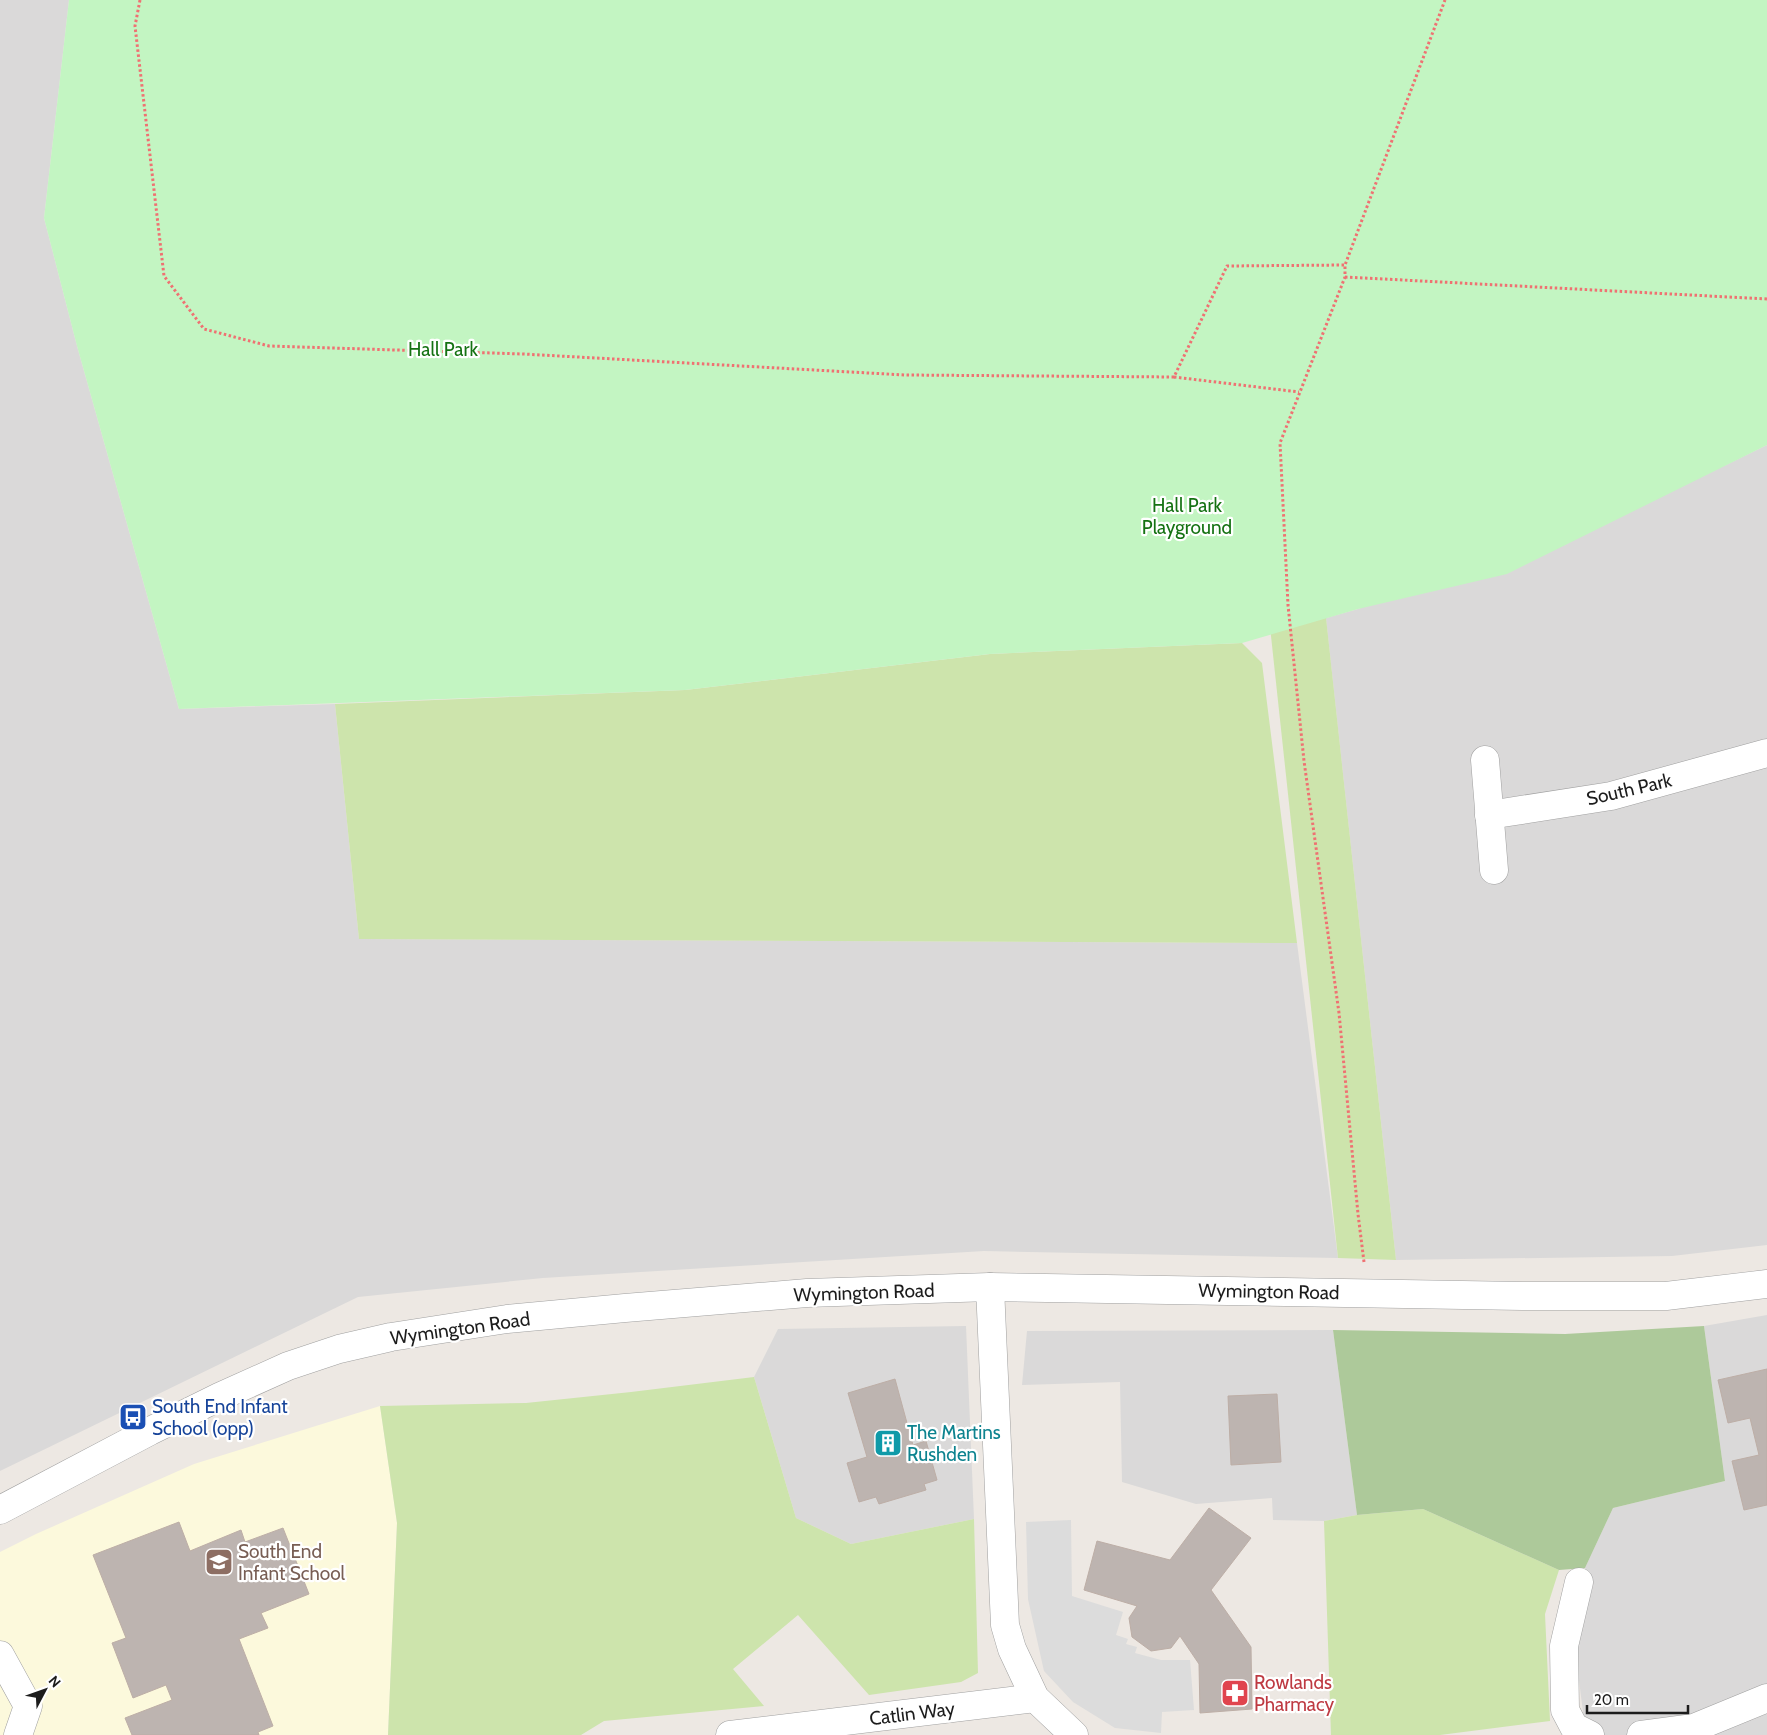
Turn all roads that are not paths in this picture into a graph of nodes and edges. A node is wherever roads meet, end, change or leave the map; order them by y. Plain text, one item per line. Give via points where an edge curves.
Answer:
1 (1767, 753) edge
2 (1485, 760) dead end
3 (1489, 815) junction
4 (1494, 870) dead end
5 (1767, 1284) edge
6 (990, 1287) junction
7 (0, 1510) edge
8 (1579, 1582) dead end
9 (0, 1654) edge
10 (1035, 1698) junction
11 (1767, 1698) edge
12 (18, 1735) edge
13 (730, 1735) edge
14 (1074, 1735) edge
15 (1590, 1735) edge
16 (1641, 1735) edge

1 - 3 street, South Park via 1611,796
2 - 3 street
3 - 4 street
5 - 6 street, Wymington Road via 1666,1296
6 - 7 street, Wymington Road via 806,1293 625,1308 507,1319 391,1337 288,1366 150,1431
6 - 10 street via 1005,1625 1012,1649
8 - 15 street via 1564,1646 1565,1710 1574,1727
9 - 12 street via 28,1706
10 - 13 street, Catlin Way
10 - 14 street
11 - 16 street via 1694,1728

